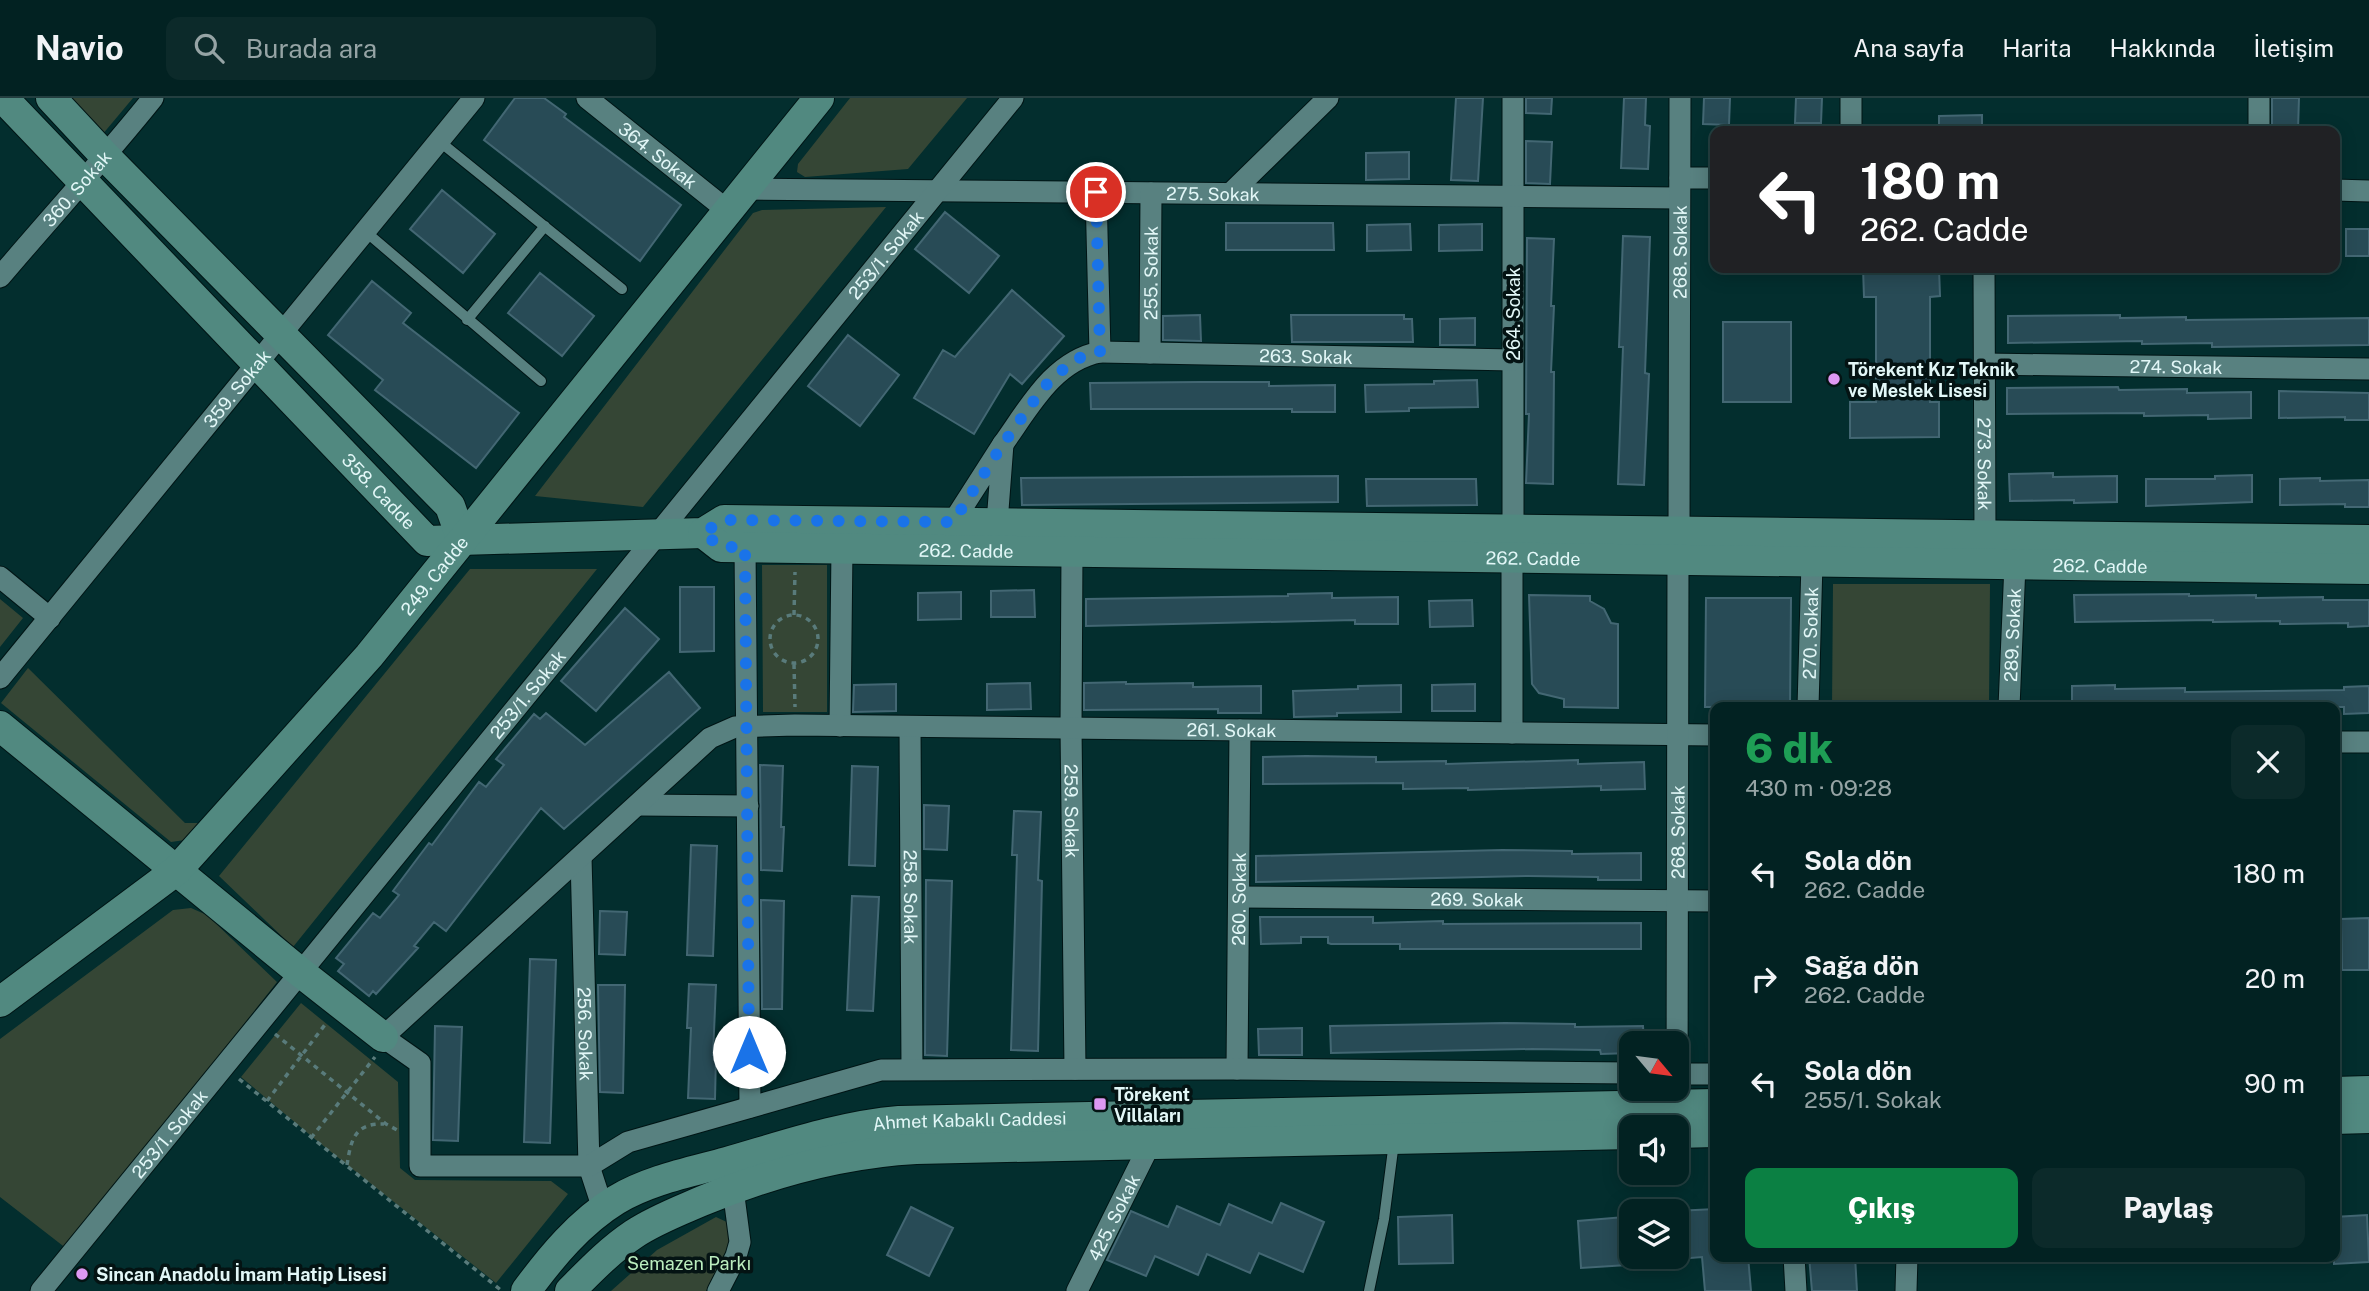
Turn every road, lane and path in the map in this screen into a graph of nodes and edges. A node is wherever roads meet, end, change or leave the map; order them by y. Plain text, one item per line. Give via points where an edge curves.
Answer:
1 (3, 98) edge
2 (51, 98) edge
3 (153, 98) edge
4 (474, 98) edge
5 (587, 98) edge
6 (819, 98) edge
7 (1013, 98) edge
8 (1328, 98) edge
9 (1513, 98) edge
10 (1679, 98) edge
11 (1851, 98) edge
12 (2259, 98) edge
13 (1851, 126) edge
14 (2259, 126) edge
15 (439, 141) junction
16 (106, 157) junction
17 (1710, 179) edge
18 (81, 181) junction
19 (1679, 188) junction
20 (938, 190) junction
21 (2340, 190) edge
22 (2369, 191) edge
23 (1096, 192) junction
24 (1151, 193) junction
25 (1231, 194) junction
26 (1513, 196) junction
27 (737, 200) junction
28 (545, 226) junction
29 (366, 232) junction
30 (1984, 273) edge
31 (0, 277) edge
32 (622, 289) dead end
33 (467, 320) junction
34 (282, 336) junction
35 (1100, 352) junction
36 (1150, 353) junction
37 (1513, 360) junction
38 (1984, 364) junction
39 (258, 365) junction
40 (2369, 369) edge
41 (541, 381) dead end
42 (1003, 444) junction
43 (953, 522) junction
44 (997, 523) junction
45 (703, 533) junction
46 (657, 534) junction
47 (1984, 535) junction
48 (2369, 540) edge
49 (462, 541) junction
50 (1512, 544) junction
51 (1679, 546) junction
52 (745, 547) junction
53 (795, 548) junction
54 (842, 548) junction
55 (1072, 552) junction
56 (1812, 562) junction
57 (2015, 564) junction
58 (2369, 569) edge
59 (0, 577) edge
60 (794, 615) junction
61 (50, 618) junction
62 (794, 664) junction
63 (0, 678) edge
64 (1808, 702) edge
65 (2009, 702) edge
66 (747, 725) junction
67 (795, 725) junction
68 (0, 726) edge
69 (840, 726) junction
70 (910, 726) junction
71 (1071, 728) junction
72 (1240, 730) junction
73 (1512, 733) junction
74 (1678, 735) junction
75 (1710, 735) edge
76 (2340, 742) edge
77 (2369, 742) edge
78 (638, 805) junction
79 (748, 806) junction
80 (581, 857) junction
81 (177, 870) junction
82 (1239, 897) junction
83 (1678, 901) junction
84 (1710, 901) edge
85 (300, 972) junction
86 (0, 1003) edge
87 (341, 1004) junction
88 (260, 1021) junction
89 (1677, 1031) edge
90 (386, 1038) junction
91 (302, 1055) junction
92 (225, 1065) junction
93 (912, 1069) junction
94 (1075, 1069) junction
95 (1237, 1069) junction
96 (1619, 1073) edge
97 (1689, 1074) edge
98 (1710, 1074) edge
99 (2369, 1091) edge
100 (2340, 1092) edge
101 (347, 1093) junction
102 (267, 1101) junction
103 (1710, 1106) edge
104 (750, 1107) junction
105 (1687, 1115) edge
106 (2369, 1118) edge
107 (1619, 1119) edge
108 (2340, 1119) edge
109 (1689, 1123) edge
110 (386, 1124) junction
111 (1710, 1130) edge
112 (1619, 1134) edge
113 (312, 1138) junction
114 (1394, 1139) junction
115 (420, 1141) junction
116 (1150, 1144) junction
117 (347, 1165) junction
118 (589, 1166) junction
119 (733, 1189) junction
120 (603, 1209) junction
121 (625, 1240) junction
122 (1794, 1262) edge
123 (1907, 1262) edge
124 (41, 1291) edge
125 (502, 1291) edge
126 (526, 1291) edge
127 (570, 1291) edge
128 (718, 1291) edge
129 (1077, 1291) edge
130 (1369, 1291) edge
131 (1796, 1291) edge
132 (1906, 1291) edge

1 - 18 street, 358. Cadde
2 - 16 street
3 - 16 street, 360. Sokak
4 - 15 street, 359. Sokak
5 - 27 street, 364. Sokak
6 - 27 street, 249. Cadde
7 - 20 street, 253/1. Sokak
8 - 25 street
9 - 26 street, 264. Sokak
10 - 19 street, 268. Sokak
11 - 13 street
12 - 14 street
15 - 28 lane
15 - 29 street, 359. Sokak
16 - 18 street, 360. Sokak
16 - 34 street
17 - 19 street, 275. Sokak
18 - 31 street, 360. Sokak
18 - 39 street, 358. Cadde
19 - 26 street, 275. Sokak
19 - 51 street, 268. Sokak
20 - 23 street, 275. Sokak
20 - 27 street, 275. Sokak
20 - 46 street, 253/1. Sokak
21 - 22 street
23 - 24 street, 275. Sokak
23 - 35 street
24 - 25 street, 275. Sokak
24 - 36 street, 255. Sokak
25 - 26 street, 275. Sokak
26 - 37 street, 264. Sokak
27 - 49 street, 249. Cadde
28 - 32 lane
28 - 33 lane
29 - 33 lane
29 - 34 street, 359. Sokak
30 - 38 street, 273. Sokak
33 - 41 lane
34 - 39 street, 359. Sokak
34 - 49 street via 450,506
35 - 36 street, 263. Sokak
35 - 42 street via 1058,372
36 - 37 street, 263. Sokak
37 - 50 street, 264. Sokak
38 - 40 street, 274. Sokak
38 - 47 street, 273. Sokak
39 - 49 street, 358. Cadde via 427,541
39 - 61 street, 359. Sokak
42 - 43 street
42 - 44 street
43 - 44 street, 262. Cadde
43 - 45 street, 262. Cadde via 724,520
44 - 50 street, 262. Cadde
45 - 46 street, 262. Cadde
45 - 52 street, 262. Cadde via 721,547
46 - 49 street, 262. Cadde
46 - 85 street, 253/1. Sokak
47 - 48 street, 262. Cadde
47 - 51 street, 262. Cadde
49 - 81 street, 249. Cadde via 369,656
50 - 51 street, 262. Cadde
50 - 55 street, 262. Cadde
50 - 73 street, 264. Sokak
51 - 56 street, 262. Cadde
51 - 74 street, 268. Sokak
52 - 53 street, 262. Cadde
52 - 66 street
53 - 54 street, 262. Cadde
53 - 60 path
54 - 55 street, 262. Cadde
54 - 69 street
55 - 71 street, 259. Sokak
56 - 57 street, 262. Cadde
56 - 64 street, 270. Sokak
57 - 58 street, 262. Cadde
57 - 65 street, 289. Sokak
59 - 61 street
60 - 62 path via 776,622 770,636 778,658
60 - 62 path via 813,623 819,639 813,655
61 - 63 street, 359. Sokak
62 - 67 path
66 - 67 street, 261. Sokak
66 - 78 street, 261. Sokak via 710,738
66 - 79 street
67 - 69 street, 261. Sokak
68 - 81 street
69 - 70 street, 261. Sokak
70 - 71 street, 261. Sokak
70 - 93 street, 258. Sokak
71 - 72 street, 261. Sokak
71 - 94 street, 259. Sokak
72 - 73 street, 261. Sokak
72 - 82 street, 260. Sokak
73 - 74 street, 261. Sokak
74 - 75 street, 261. Sokak
74 - 83 street, 268. Sokak
76 - 77 street
78 - 79 street
78 - 80 street, 261. Sokak
79 - 104 street
80 - 90 street, 261. Sokak
80 - 118 street, 256. Sokak
81 - 85 street
81 - 86 street, 249. Cadde
82 - 83 street, 269. Sokak
82 - 95 street, 260. Sokak
83 - 84 street, 269. Sokak
83 - 89 street, 268. Sokak
85 - 87 street
85 - 88 street, 253/1. Sokak
87 - 90 street
87 - 91 path
88 - 91 path
88 - 92 street, 253/1. Sokak
90 - 101 path
90 - 115 street via 420,1063
91 - 101 path
91 - 102 path
92 - 102 path
92 - 124 street, 253/1. Sokak
93 - 94 street
93 - 104 street via 870,1071
94 - 95 street
95 - 96 street
97 - 98 street
99 - 100 street
101 - 110 path
101 - 113 path
102 - 113 path
103 - 105 street, Ahmet Kabaklı Caddesi
104 - 118 street via 628,1142
106 - 108 street
107 - 120 street, Ahmet Kabaklı Caddesi via 884,1122 677,1176 631,1192
109 - 111 street, Ahmet Kabaklı Caddesi
110 - 115 path
110 - 117 path via 362,1127
112 - 114 street, Ahmet Kabaklı Caddesi
113 - 117 path
114 - 116 street, Ahmet Kabaklı Caddesi
114 - 130 lane
115 - 118 street via 420,1166
116 - 119 street, Ahmet Kabaklı Caddesi via 897,1150 825,1162
116 - 129 street, 425. Sokak
117 - 125 path
118 - 120 street, 256. Sokak
119 - 121 street, Ahmet Kabaklı Caddesi via 671,1214
119 - 128 street via 740,1242
120 - 121 street
120 - 126 street, Ahmet Kabaklı Caddesi via 569,1240
121 - 127 street, Ahmet Kabaklı Caddesi
122 - 131 street
123 - 132 street

